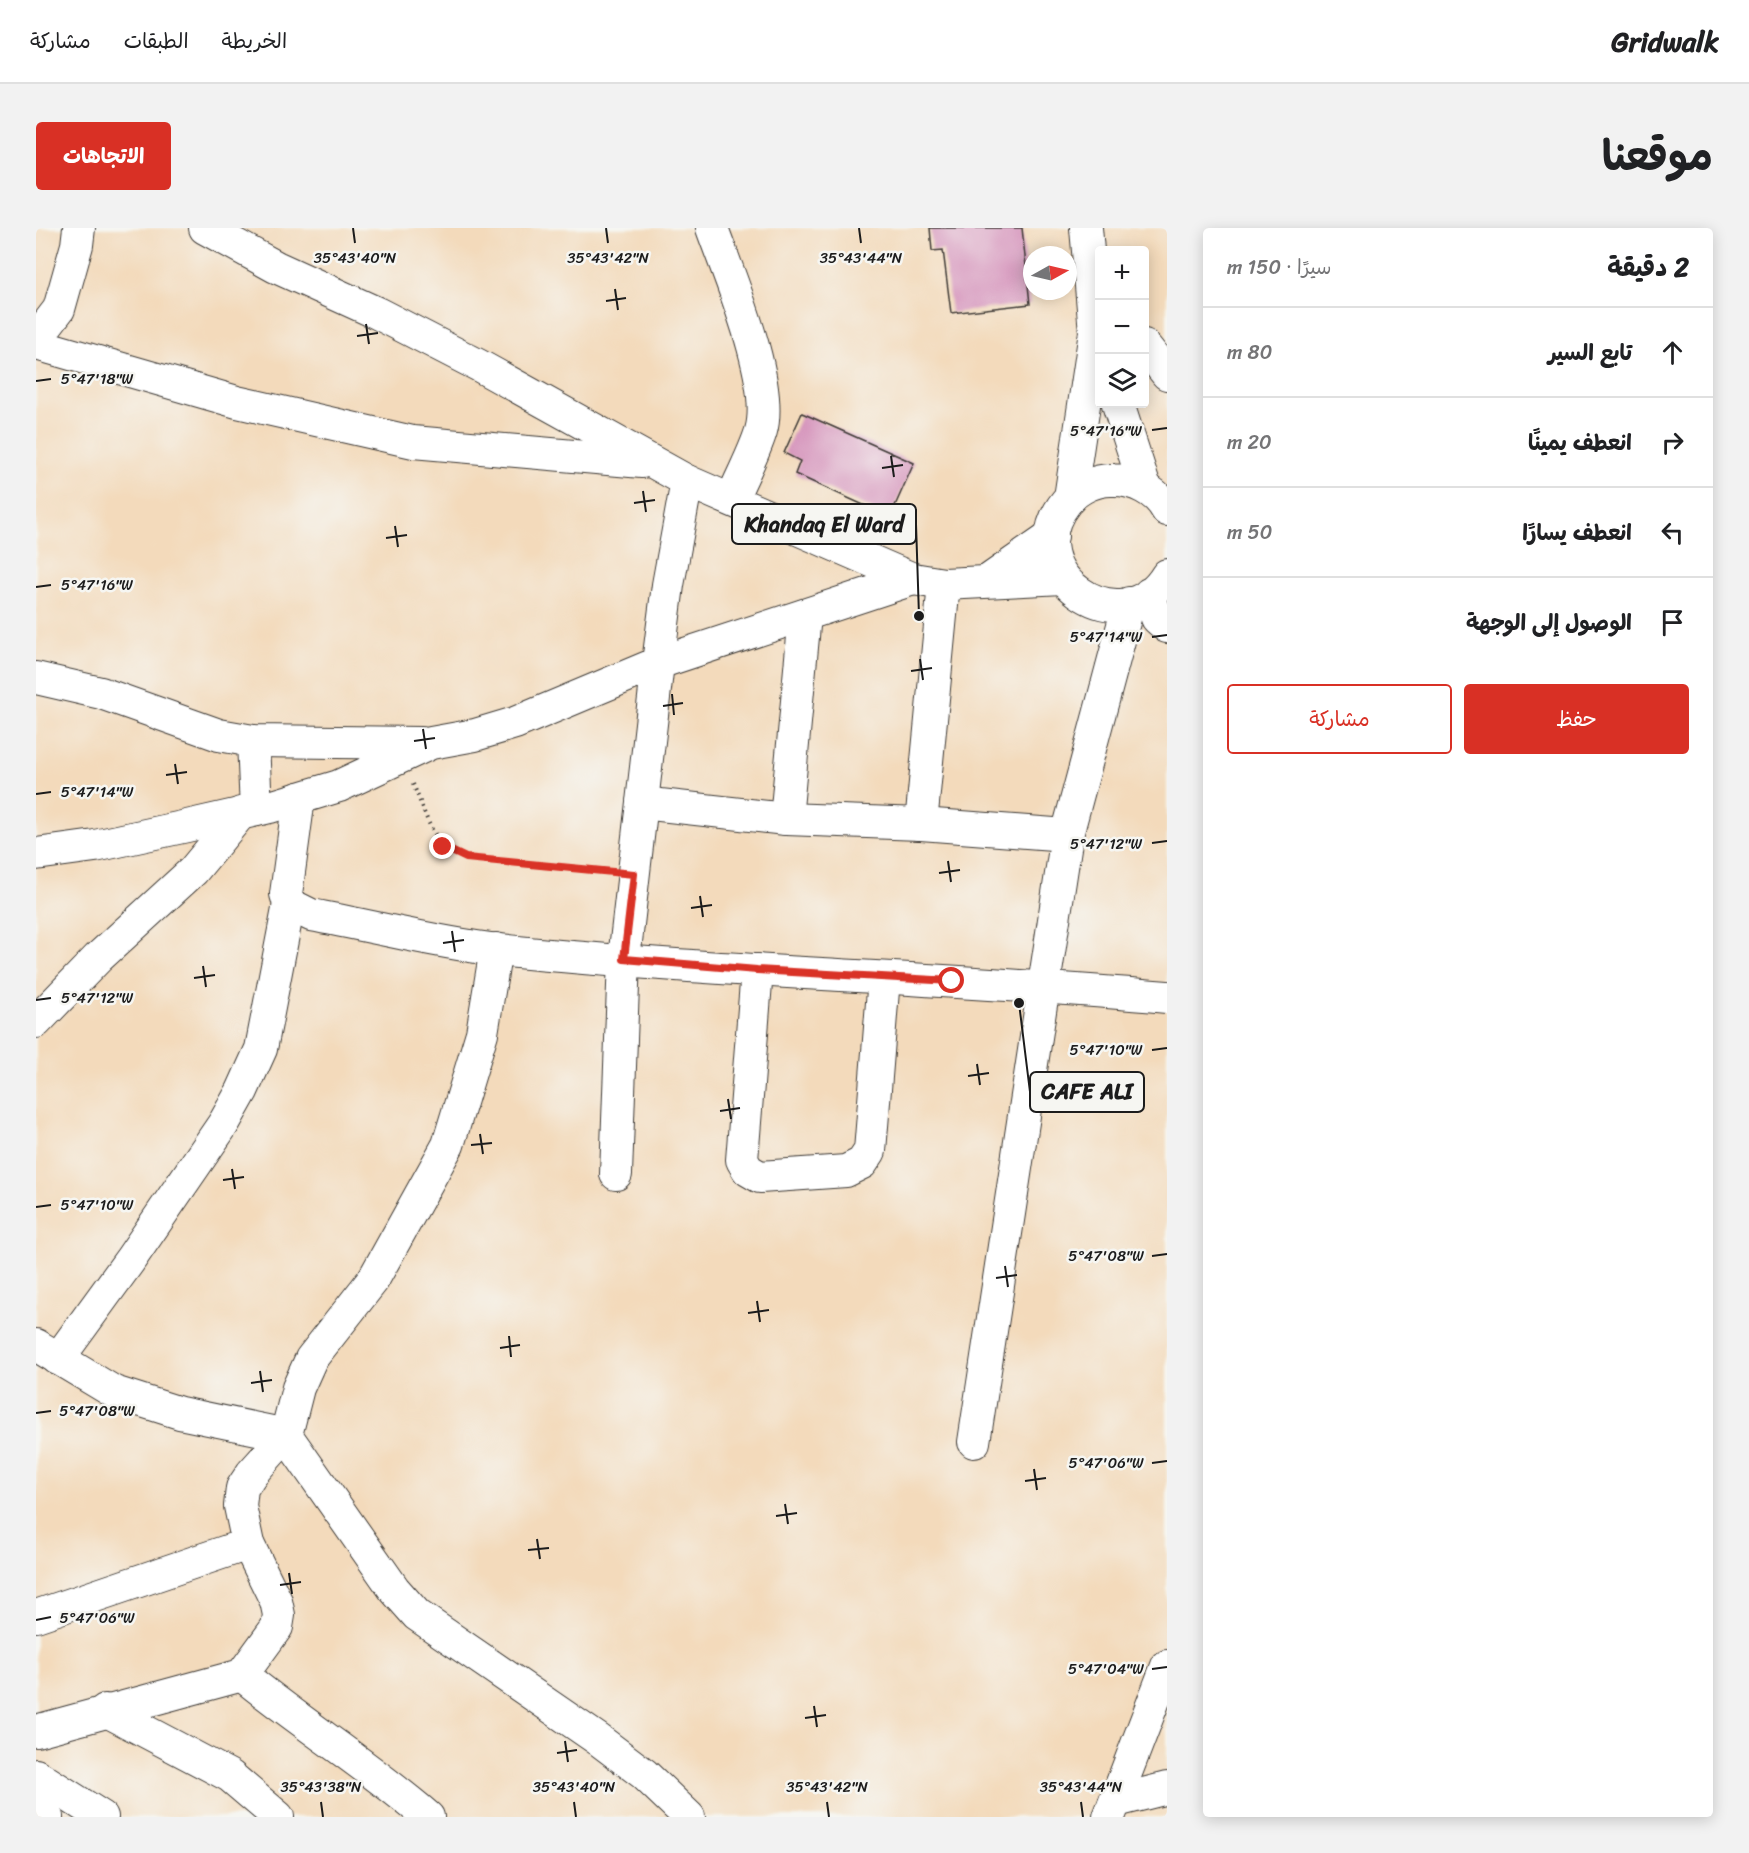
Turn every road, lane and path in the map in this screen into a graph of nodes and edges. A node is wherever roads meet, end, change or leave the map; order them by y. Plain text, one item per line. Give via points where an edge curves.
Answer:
1 (79, 228) edge
2 (205, 228) edge
3 (712, 228) edge
4 (1086, 228) edge
5 (1094, 271) edge
6 (1095, 300) edge
7 (36, 339) edge
8 (36, 344) edge
9 (1095, 351) edge
10 (1149, 351) edge
11 (1167, 374) edge
12 (1120, 408) edge
13 (652, 462) junction
14 (687, 481) junction
15 (1070, 498) junction
16 (732, 499) junction
17 (1161, 501) edge
18 (1052, 536) junction
19 (1063, 578) junction
20 (913, 579) junction
21 (989, 580) junction
22 (944, 584) junction
23 (1148, 591) edge
24 (805, 615) junction
25 (1167, 627) edge
26 (657, 663) junction
27 (36, 678) edge
28 (253, 741) junction
29 (431, 743) junction
30 (401, 756) junction
31 (299, 798) junction
32 (642, 803) junction
33 (249, 811) junction
34 (786, 819) junction
35 (921, 824) junction
36 (1067, 835) junction
37 (36, 854) edge
38 (634, 874) junction
39 (289, 904) junction
40 (496, 950) junction
41 (624, 959) junction
42 (757, 970) junction
43 (884, 978) junction
44 (1042, 986) junction
45 (1167, 997) edge
46 (36, 1022) edge
47 (616, 1173) dead end
48 (47, 1352) edge
49 (286, 1435) junction
50 (974, 1442) dead end
51 (248, 1544) junction
52 (36, 1616) edge
53 (1167, 1666) edge
54 (242, 1675) junction
55 (105, 1710) junction
56 (36, 1731) edge
57 (36, 1775) edge
58 (1167, 1788) edge
59 (36, 1792) edge
60 (1112, 1809) edge
61 (47, 1817) edge
62 (102, 1817) edge
63 (278, 1817) edge
64 (428, 1817) edge
65 (689, 1817) edge

1 - 7 street via 59,309
2 - 13 street via 276,267 468,360
3 - 16 street via 742,311 758,369 762,401 761,429
4 - 5 street
5 - 6 street
8 - 13 street via 237,402 413,442
9 - 15 street
10 - 11 street
12 - 17 street
13 - 14 street
14 - 16 street
14 - 26 street
15 - 17 street via 1086,486 1105,480 1125,480
15 - 18 street via 1054,522
16 - 20 street
18 - 19 street via 1053,558
18 - 21 street
19 - 21 street
19 - 23 street via 1075,592 1110,605
20 - 22 street
20 - 24 street
21 - 22 street
22 - 35 street
23 - 25 street via 1157,618
23 - 36 street
24 - 26 street
24 - 34 street
26 - 29 street via 515,723
26 - 32 street
27 - 28 street via 101,693 219,735
28 - 29 street
28 - 33 street
29 - 30 street
30 - 31 street via 339,786
30 - 38 path via 434,833 451,854
31 - 33 street
31 - 39 street via 286,894
32 - 34 street
32 - 38 street
33 - 37 street via 95,846
33 - 46 street via 193,871 98,958
34 - 35 street
35 - 36 street
36 - 44 street
38 - 41 street
39 - 40 street via 311,915
39 - 48 street via 261,1049 242,1091 224,1124 130,1260
40 - 41 street
40 - 49 street via 482,1033 448,1145 373,1280 311,1359 298,1388
41 - 42 street
41 - 47 street
42 - 43 street
42 - 43 street via 742,1160 748,1170 760,1177 846,1170 862,1163 870,1151
43 - 44 street
44 - 45 street
44 - 50 street
48 - 49 street via 114,1392 180,1413
49 - 51 street via 242,1488 240,1506
49 - 65 street via 394,1589 417,1615 608,1746 645,1774
51 - 52 street
51 - 54 street via 276,1601 279,1616 277,1627
53 - 60 street
54 - 55 street
54 - 64 street via 332,1745 387,1781
55 - 56 street
55 - 63 street via 230,1776
57 - 62 street
58 - 60 street
59 - 61 street

